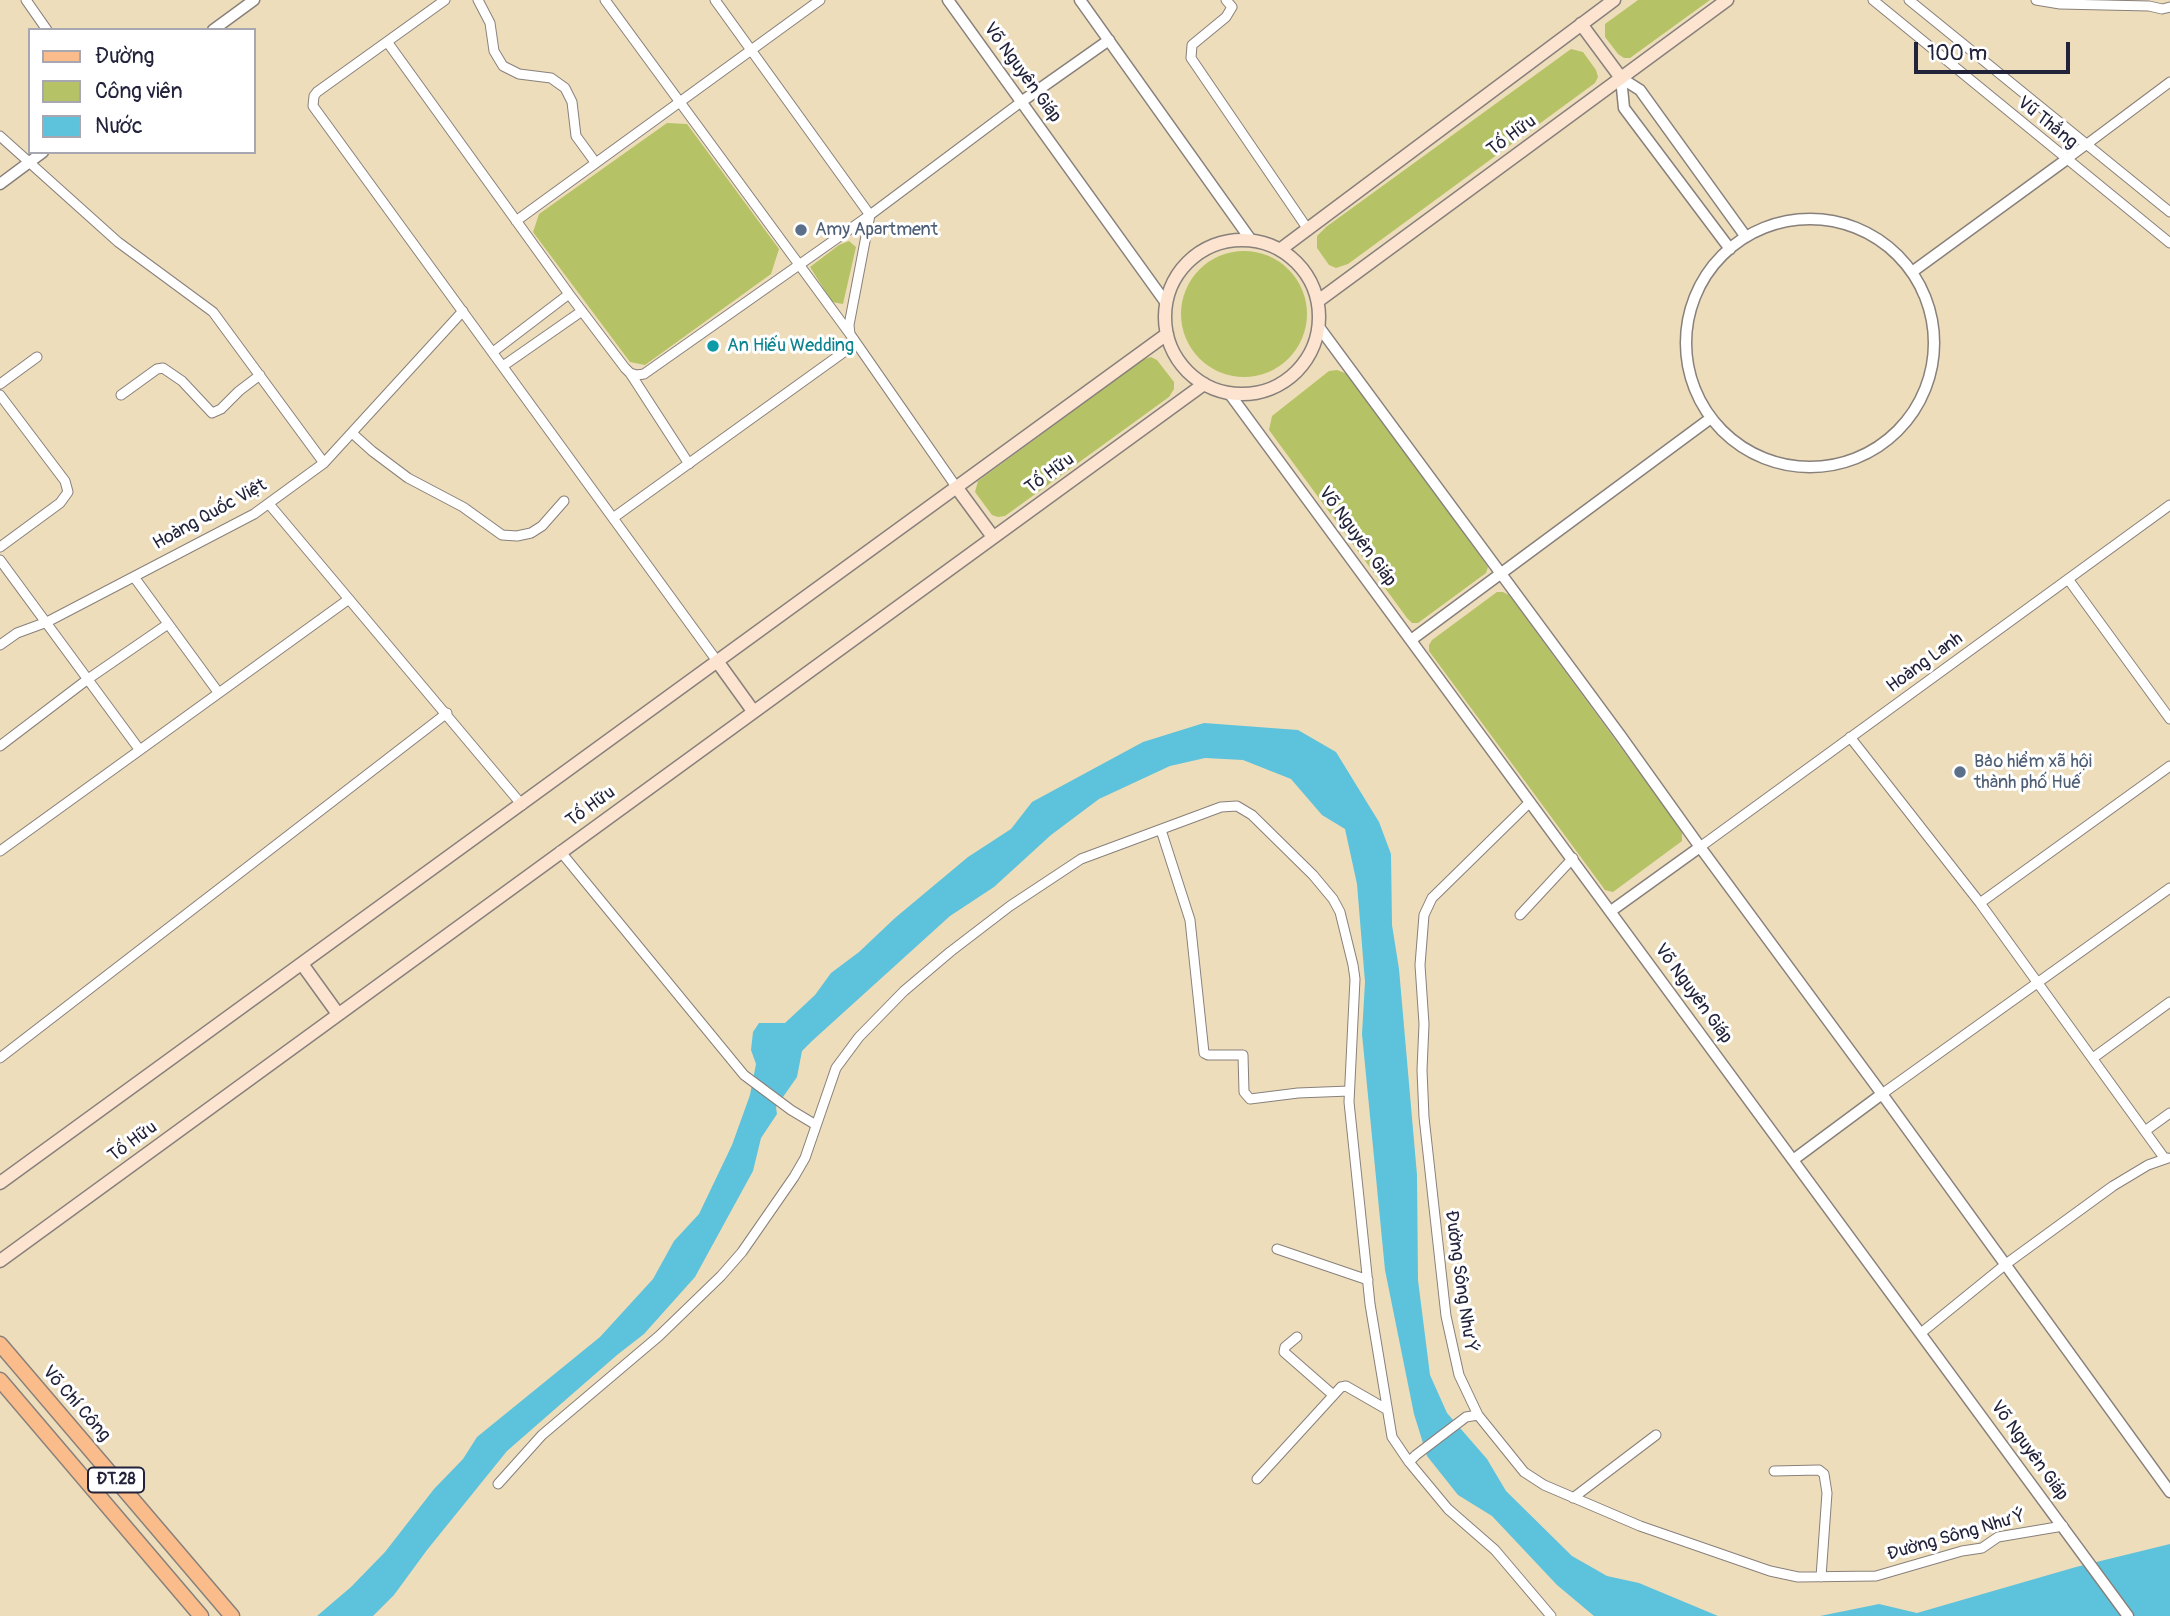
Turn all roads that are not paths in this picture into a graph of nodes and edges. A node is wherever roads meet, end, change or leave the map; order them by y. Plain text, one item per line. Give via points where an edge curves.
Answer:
1 (26, 0) edge
2 (254, 0) edge
3 (445, 0) edge
4 (478, 0) edge
5 (605, 0) edge
6 (715, 0) edge
7 (820, 0) edge
8 (947, 0) edge
9 (1080, 0) edge
10 (1226, 0) edge
11 (1614, 0) edge
12 (1727, 0) edge
13 (1873, 0) edge
14 (1909, 0) edge
15 (2036, 0) edge
16 (2170, 7) edge
17 (1581, 24) junction
18 (46, 28) edge
19 (216, 28) edge
20 (1109, 40) junction
21 (388, 43) junction
22 (751, 51) junction
23 (1621, 78) junction
24 (2170, 82) edge
25 (680, 102) junction
26 (1021, 102) junction
27 (1672, 134) junction
28 (0, 136) edge
29 (2086, 144) junction
30 (1654, 147) junction
31 (40, 154) edge
32 (2067, 159) junction
33 (29, 162) junction
34 (595, 162) junction
35 (0, 184) edge
36 (1715, 195) junction
37 (1699, 207) junction
38 (2170, 212) edge
39 (870, 215) junction
40 (516, 221) junction
41 (1307, 228) junction
42 (1746, 237) junction
43 (1251, 240) junction
44 (2170, 243) edge
45 (1281, 249) junction
46 (1730, 249) junction
47 (797, 265) junction
48 (1912, 272) junction
49 (569, 294) junction
50 (1318, 301) junction
51 (1166, 303) junction
52 (582, 311) junction
53 (463, 312) junction
54 (1319, 327) junction
55 (850, 334) junction
56 (1167, 334) junction
57 (855, 344) junction
58 (492, 352) junction
59 (37, 357) dead end
60 (503, 366) junction
61 (630, 373) junction
62 (260, 376) junction
63 (0, 384) edge
64 (1204, 384) junction
65 (1229, 393) junction
66 (0, 394) edge
67 (121, 395) dead end
68 (1711, 418) junction
69 (352, 433) junction
70 (324, 463) junction
71 (689, 464) junction
72 (957, 488) junction
73 (564, 501) dead end
74 (269, 504) junction
75 (2170, 505) edge
76 (613, 518) junction
77 (993, 537) junction
78 (0, 547) edge
79 (0, 559) edge
80 (1501, 573) junction
81 (134, 577) junction
82 (2068, 579) junction
83 (349, 599) junction
84 (47, 622) junction
85 (168, 624) junction
86 (1411, 640) junction
87 (0, 645) edge
88 (717, 662) junction
89 (88, 679) junction
90 (218, 692) junction
91 (753, 711) junction
92 (447, 713) junction
93 (2170, 719) edge
94 (1850, 737) junction
95 (0, 746) edge
96 (139, 749) junction
97 (2170, 766) edge
98 (1530, 802) junction
99 (522, 805) junction
100 (1161, 830) junction
101 (1700, 847) junction
102 (0, 851) edge
103 (560, 852) junction
104 (1573, 858) junction
105 (2170, 888) edge
106 (1980, 903) junction
107 (1611, 911) junction
108 (1520, 915) dead end
109 (302, 964) junction
110 (2038, 982) junction
111 (2170, 1002) edge
112 (338, 1014) junction
113 (0, 1058) edge
114 (2093, 1058) junction
115 (1349, 1091) junction
116 (1882, 1094) junction
117 (2170, 1113) edge
118 (816, 1125) junction
119 (2146, 1131) junction
120 (2167, 1158) edge
121 (1793, 1160) junction
122 (0, 1183) edge
123 (1278, 1249) dead end
124 (0, 1261) edge
125 (2006, 1264) junction
126 (1368, 1280) junction
127 (1921, 1333) junction
128 (1297, 1337) dead end
129 (0, 1345) edge
130 (0, 1380) edge
131 (1332, 1394) junction
132 (1387, 1409) junction
133 (1478, 1415) junction
134 (1656, 1435) dead end
135 (1412, 1459) junction
136 (1774, 1471) dead end
137 (1257, 1479) dead end
138 (498, 1484) dead end
139 (2170, 1492) edge
140 (1573, 1498) junction
141 (2063, 1527) junction
142 (1821, 1577) junction
143 (201, 1616) edge
144 (232, 1616) edge
145 (1551, 1616) edge
146 (2128, 1616) edge

1 - 18 street
2 - 19 street
3 - 21 street
4 - 34 street via 503,66 519,74 551,78 565,88 572,102 576,136
5 - 25 street
6 - 22 street
7 - 22 street
8 - 26 street, Võ Nguyên Giáp
9 - 20 street
10 - 41 street via 1232,7 1226,17 1192,45 1191,58
11 - 17 main road
12 - 23 main road, Tố Hữu
13 - 32 street, Vũ Thắng
14 - 29 street, Vũ Thắng
15 - 16 street
17 - 23 main road
17 - 41 main road
20 - 26 street
20 - 43 street
21 - 40 street
21 - 53 street via 317,92 313,106
22 - 25 street
22 - 39 street
23 - 27 street via 1640,90
23 - 30 street via 1624,108
23 - 50 main road, Tố Hữu
24 - 29 street
25 - 34 street
25 - 47 street
26 - 39 street
26 - 51 street, Võ Nguyên Giáp
27 - 30 street
27 - 36 street
28 - 33 street
29 - 32 street
29 - 38 street, Vũ Thắng
30 - 37 street
31 - 33 street
32 - 44 street, Vũ Thắng
32 - 48 street
33 - 35 street
33 - 62 street via 118,242 213,312
34 - 40 street
36 - 37 street
36 - 42 street
37 - 46 street
39 - 47 street
39 - 55 street
40 - 49 street
41 - 45 main road
42 - 46 street
42 - 48 street via 1790,221 1836,222 1879,239
43 - 45 main road
43 - 51 main road via 1223,242 1196,255 1177,276
45 - 50 main road via 1301,266
46 - 68 street via 1701,285 1687,330 1691,376
47 - 55 street
47 - 61 street via 644,374
48 - 68 street via 1931,315 1933,363 1916,408 1883,443 1839,463 1792,465 1747,449
49 - 52 street
49 - 58 street
50 - 54 main road
51 - 56 main road
52 - 60 street
52 - 61 street
53 - 58 street
53 - 69 street, Hoàng Quốc Việt
54 - 65 main road via 1309,356 1288,379 1260,392
54 - 80 street
55 - 57 street
56 - 64 main road via 1176,358
56 - 72 main road
57 - 71 street
57 - 72 street
58 - 60 street
59 - 63 street
60 - 76 street
61 - 71 street
62 - 67 street via 212,413 163,368
62 - 70 street
64 - 65 main road
64 - 77 main road, Tố Hữu
65 - 86 street, Võ Nguyên Giáp
66 - 78 street via 65,481 68,492 60,503
68 - 80 street
69 - 70 street, Hoàng Quốc Việt
69 - 73 street via 408,478 502,535 531,533
70 - 74 street, Hoàng Quốc Việt
71 - 76 street
72 - 77 main road
72 - 88 main road
74 - 81 street, Hoàng Quốc Việt
74 - 83 street
75 - 82 street, Hoàng Lanh
76 - 88 street
77 - 91 main road, Tố Hữu
79 - 84 street
80 - 86 street
80 - 101 street
81 - 84 street, Hoàng Quốc Việt
81 - 85 street
82 - 93 street
82 - 94 street, Hoàng Lanh
83 - 90 street
83 - 92 street
84 - 87 street, Hoàng Quốc Việt
84 - 89 street
85 - 89 street
85 - 90 street
86 - 98 street, Võ Nguyên Giáp
88 - 91 main road
88 - 99 main road
89 - 95 street
89 - 96 street
90 - 96 street
91 - 103 main road, Tố Hữu
92 - 99 street
92 - 113 street
94 - 101 street, Hoàng Lanh
94 - 106 street
96 - 102 street
97 - 106 street
98 - 104 street, Võ Nguyên Giáp
98 - 133 street, Đường Sông Như Ý via 1432,898 1424,915 1420,965 1425,1130 1446,1316 1459,1375
99 - 109 main road
100 - 115 street via 1221,807 1237,806 1333,899 1354,979
100 - 115 street via 1190,920 1204,1053 1243,1055 1244,1093 1250,1099
100 - 118 street via 1072,865 1010,906 904,991 841,1059
101 - 107 street
101 - 116 street
103 - 112 main road, Tố Hữu
103 - 118 street via 744,1075
104 - 107 street, Võ Nguyên Giáp
104 - 108 street
105 - 110 street
106 - 110 street
107 - 121 street, Võ Nguyên Giáp
109 - 112 main road
109 - 122 main road
110 - 114 street
110 - 116 street
111 - 114 street
112 - 124 main road, Tố Hữu
114 - 119 street
115 - 126 street
116 - 121 street
116 - 125 street
117 - 119 street
118 - 138 street via 794,1177 722,1276 542,1435
119 - 120 street
120 - 125 street via 2113,1186
121 - 127 street, Võ Nguyên Giáp
123 - 126 street
125 - 127 street
125 - 139 street
126 - 132 street
127 - 141 street, Võ Nguyên Giáp
128 - 131 street via 1284,1352
129 - 144 main road, Võ Chí Công / ĐT.28
130 - 143 main road, ĐT.28
131 - 132 street via 1346,1386
131 - 137 street
132 - 135 street via 1392,1437
133 - 135 street via 1466,1417
133 - 140 street, Đường Sông Như Ý via 1524,1472
134 - 140 street
135 - 145 street via 1448,1509 1495,1550
136 - 142 street via 1819,1470 1824,1474 1827,1493
140 - 142 street, Đường Sông Như Ý via 1770,1571
141 - 142 street, Đường Sông Như Ý via 1998,1537 1982,1548 1876,1576
141 - 146 street, Võ Nguyên Giáp

